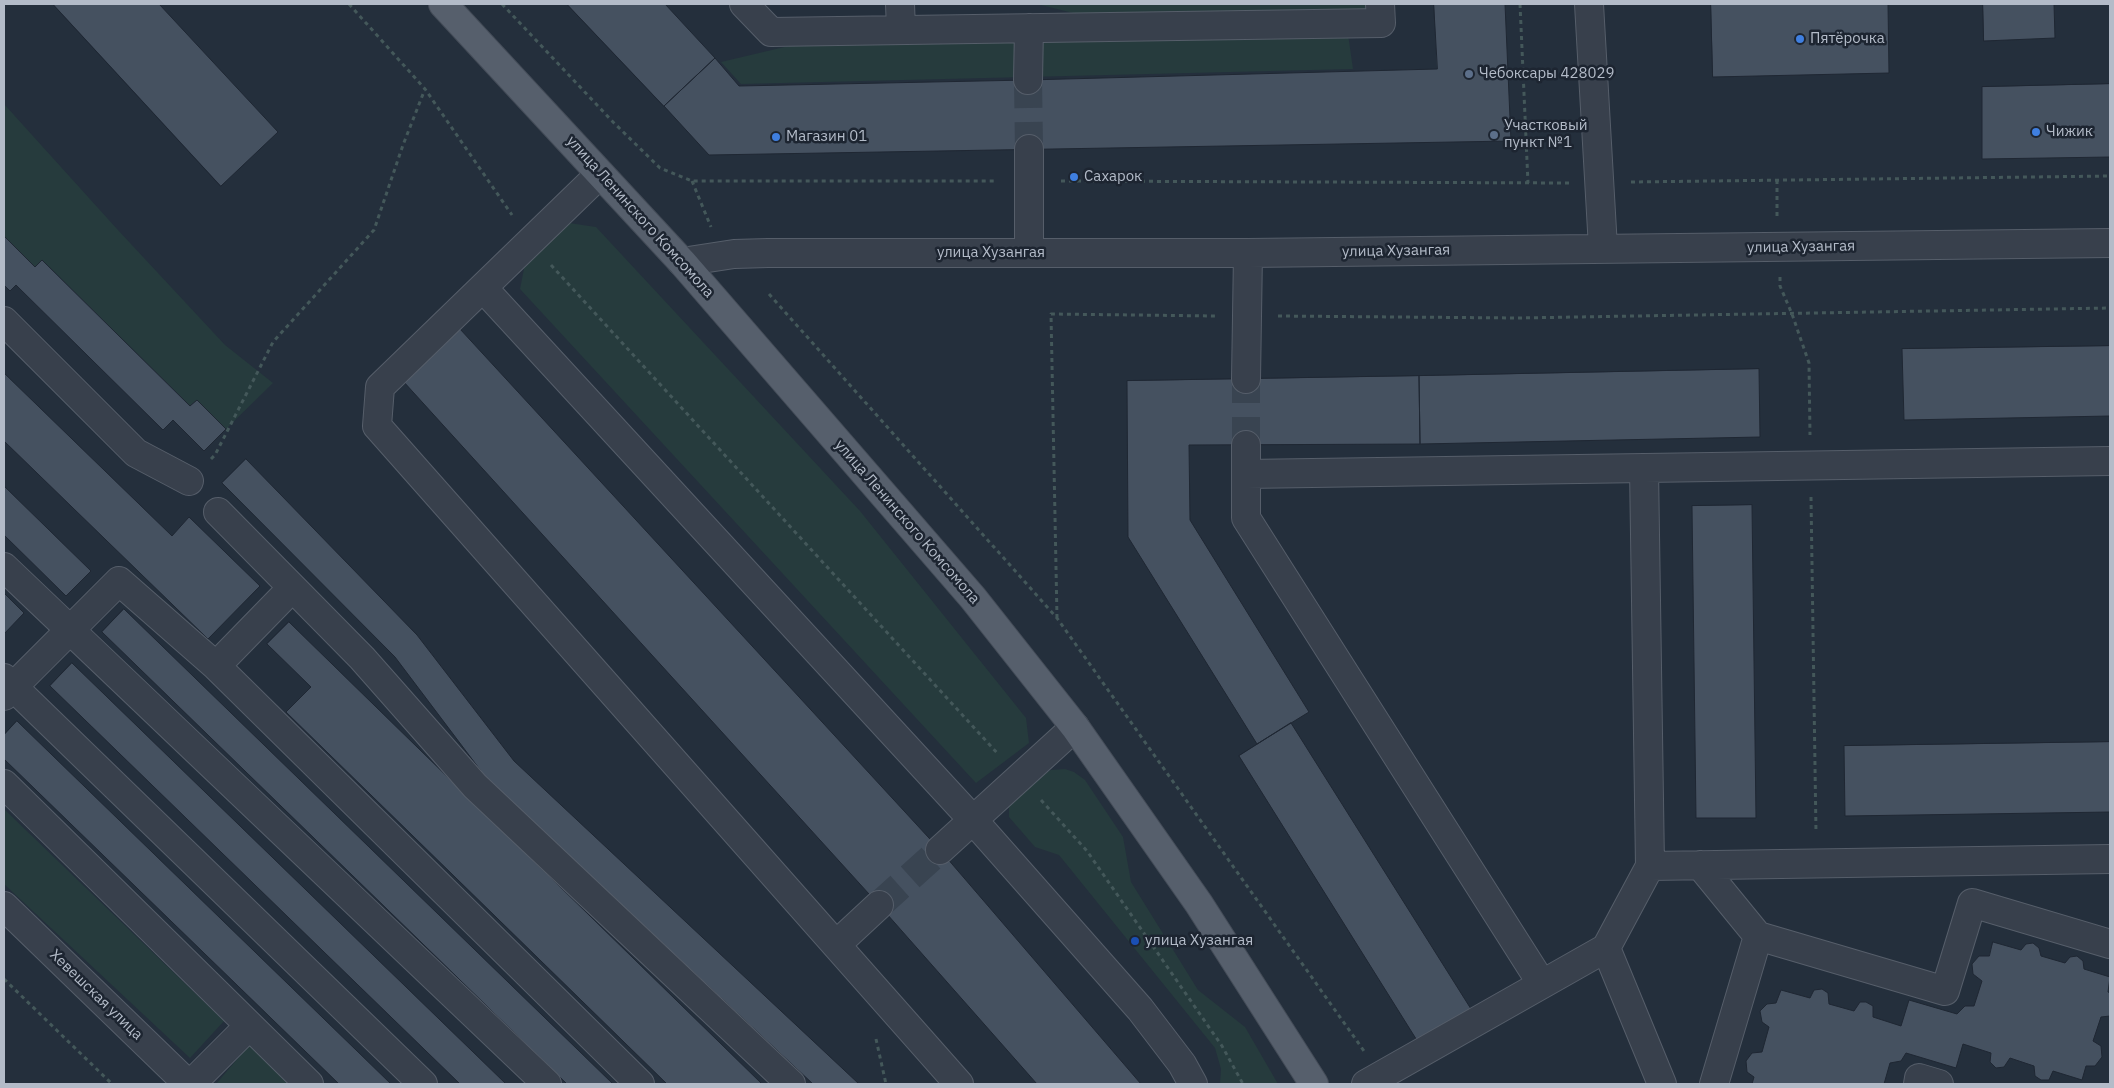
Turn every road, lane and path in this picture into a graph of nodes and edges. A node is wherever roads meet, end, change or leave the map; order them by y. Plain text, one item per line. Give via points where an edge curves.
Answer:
1 (349, 4) edge
2 (443, 4) edge
3 (502, 4) edge
4 (744, 4) edge
5 (1380, 4) edge
6 (1520, 4) edge
7 (1589, 4) edge
8 (901, 17) edge
9 (1029, 28) junction
10 (1028, 80) tunnel mouth
11 (425, 89) junction
12 (1029, 149) tunnel mouth
13 (600, 174) junction
14 (2110, 176) edge
15 (1777, 180) junction
16 (692, 181) junction
17 (1029, 181) junction
18 (1599, 182) junction
19 (1528, 183) junction
20 (712, 228) dead end
21 (530, 241) junction
22 (2110, 243) edge
23 (1778, 247) junction
24 (1603, 248) junction
25 (1029, 253) junction
26 (1248, 253) junction
27 (682, 262) junction
28 (483, 288) junction
29 (769, 294) dead end
30 (2110, 308) edge
31 (1792, 314) junction
32 (1247, 316) junction
33 (4, 321) edge
34 (1246, 379) tunnel mouth
35 (1246, 445) tunnel mouth
36 (2110, 461) edge
37 (1811, 466) junction
38 (1644, 468) junction
39 (1246, 474) junction
40 (189, 481) joint
41 (218, 512) dead end
42 (4, 568) edge
43 (292, 588) junction
44 (1057, 618) junction
45 (69, 630) junction
46 (216, 666) junction
47 (7, 687) edge
48 (1075, 727) junction
49 (1019, 777) junction
50 (4, 784) edge
51 (973, 820) junction
52 (940, 850) tunnel mouth
53 (2110, 859) edge
54 (1971, 861) junction
55 (1816, 864) junction
56 (1650, 866) junction
57 (1700, 866) junction
58 (1972, 903) junction
59 (879, 905) tunnel mouth
60 (4, 906) edge
61 (1758, 936) junction
62 (837, 944) junction
63 (2110, 944) edge
64 (1606, 948) junction
65 (4, 980) edge
66 (1542, 984) junction
67 (249, 1026) junction
68 (1374, 1080) edge
69 (112, 1084) edge
70 (189, 1084) edge
71 (309, 1084) edge
72 (423, 1084) edge
73 (547, 1084) edge
74 (640, 1084) edge
75 (791, 1084) edge
76 (959, 1084) edge
77 (1194, 1084) edge
78 (1243, 1084) edge
79 (1314, 1084) edge
80 (1662, 1084) edge
81 (1714, 1084) edge
82 (1918, 1084) edge
83 (1939, 1084) edge

1 - 11 path
2 - 13 main road, улица Ленинского Комсомола
3 - 16 path via 660,168
4 - 8 street via 771,32
5 - 9 street via 1381,23
6 - 19 path
7 - 18 street
8 - 9 street
9 - 10 street
11 - 21 path
11 - 40 path via 402,145 374,230 274,342 215,456
12 - 17 street
13 - 21 street
13 - 27 main road, улица Ленинского Комсомола
14 - 15 path
15 - 18 path
15 - 23 path
16 - 17 path
16 - 20 path
17 - 19 path
17 - 25 street
18 - 19 path
18 - 24 street
21 - 28 street
21 - 49 path
22 - 23 street, улица Хузангая
23 - 24 street, улица Хузангая
23 - 31 path via 1780,286
24 - 26 street, улица Хузангая
25 - 26 street, улица Хузангая
25 - 27 street, улица Хузангая via 734,254
26 - 32 street
27 - 48 main road, улица Ленинского Комсомола via 973,598
28 - 51 street
28 - 62 street via 380,387 377,426
29 - 44 path
30 - 31 path
31 - 32 path via 1517,318
31 - 37 path via 1809,363
32 - 34 street
32 - 44 path via 1051,314
33 - 40 street via 136,453
35 - 39 street
36 - 37 street
37 - 38 street
37 - 55 path
38 - 39 street
38 - 56 street
39 - 66 street via 1246,518
41 - 43 street
42 - 45 street
43 - 46 street
43 - 75 street via 362,658 475,786
44 - 68 path
45 - 46 street via 119,581
45 - 47 street
45 - 73 street
46 - 74 street
47 - 72 street
48 - 49 street
48 - 79 main road, улица Ленинского Комсомола via 1199,904
49 - 51 street
49 - 78 path via 1087,851 1222,1046
50 - 67 street
51 - 52 street
51 - 77 street via 1140,1008
53 - 54 street
54 - 55 street
54 - 58 street
55 - 57 street
56 - 57 street
56 - 64 street
57 - 61 street
58 - 61 street via 1945,991
58 - 63 street
59 - 62 street
60 - 70 street, Хевешская улица
61 - 81 street
62 - 76 street
64 - 66 street
64 - 80 street
65 - 69 path
66 - 68 street
67 - 70 street
67 - 71 street
82 - 83 street via 1919,1078

